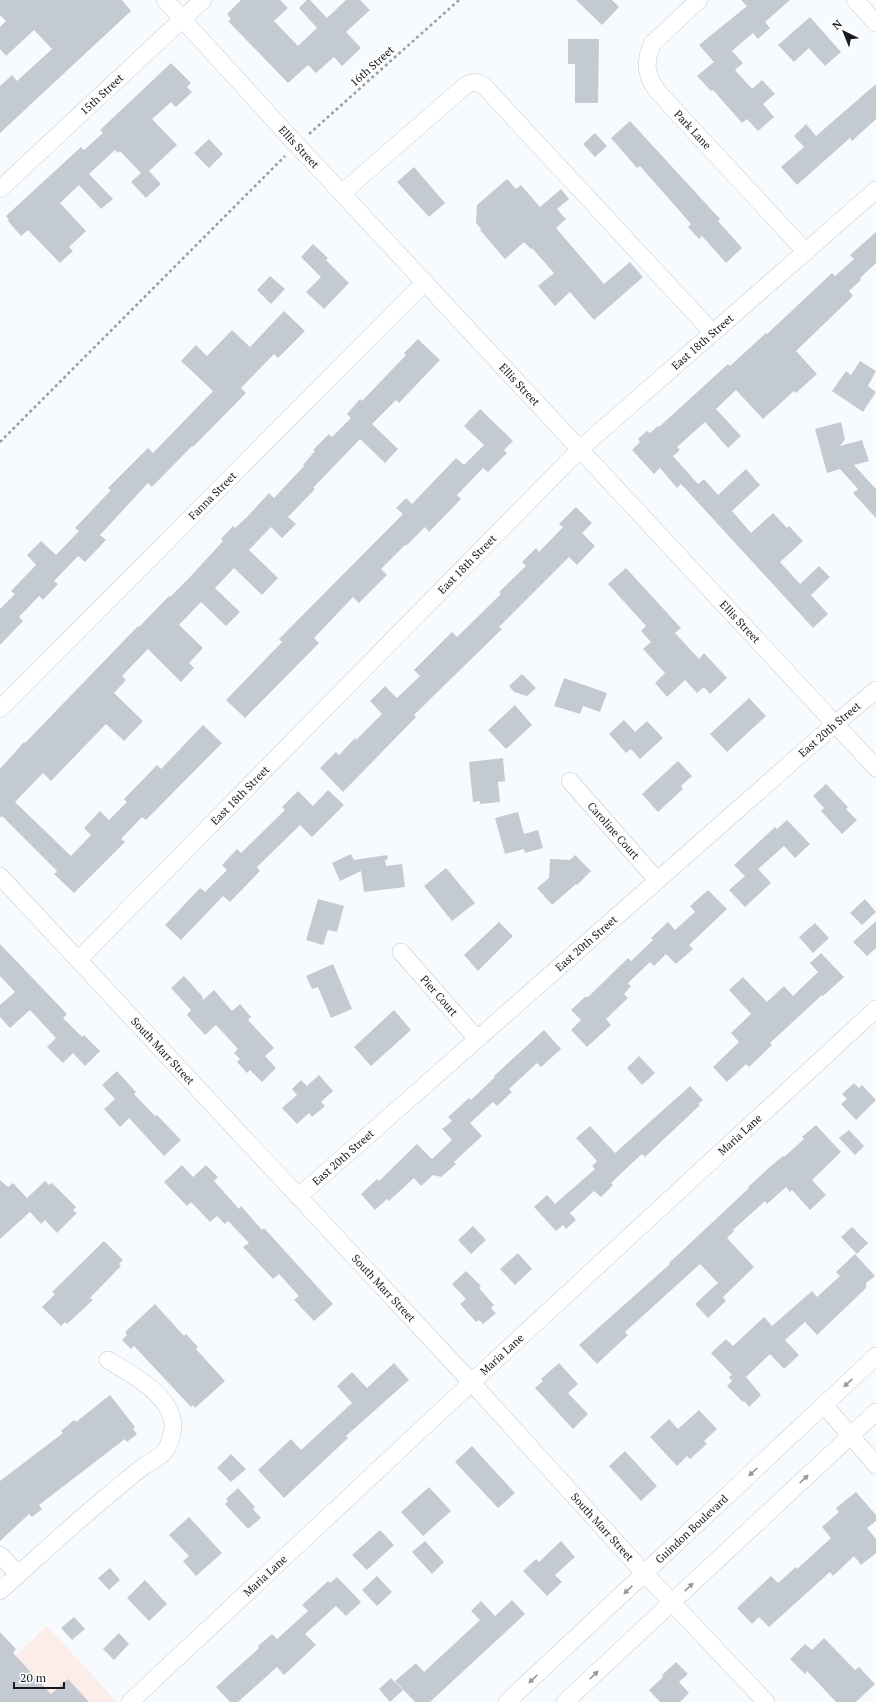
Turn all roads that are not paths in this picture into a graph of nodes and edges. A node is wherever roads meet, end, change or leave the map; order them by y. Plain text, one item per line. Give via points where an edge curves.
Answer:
1 (165, 0) edge
2 (203, 0) edge
3 (700, 0) edge
4 (855, 0) edge
5 (182, 19) junction
6 (876, 22) edge
7 (0, 189) edge
8 (876, 190) edge
9 (342, 192) junction
10 (806, 252) junction
11 (425, 282) junction
12 (713, 333) junction
13 (580, 449) junction
14 (876, 690) edge
15 (0, 709) edge
16 (835, 724) junction
17 (876, 768) edge
18 (570, 780) dead end
19 (0, 876) edge
20 (658, 880) junction
21 (401, 952) dead end
22 (78, 960) junction
23 (876, 1009) edge
24 (477, 1039) junction
25 (298, 1197) junction
26 (876, 1356) edge
27 (108, 1360) dead end
28 (472, 1383) junction
29 (824, 1405) junction
30 (876, 1412) edge
31 (850, 1436) junction
32 (876, 1465) edge
33 (0, 1555) edge
34 (18, 1574) junction
35 (644, 1574) junction
36 (0, 1591) edge
37 (671, 1603) junction
38 (130, 1702) edge
39 (507, 1702) edge
40 (565, 1702) edge
41 (766, 1702) edge

1 - 5 street, Ellis Street
2 - 5 street, 15th Street
3 - 10 street, Park Lane via 652,44 647,59 650,79 657,91
4 - 6 street
5 - 7 street, 15th Street
5 - 9 street, Ellis Street
8 - 10 street, East 18th Street
9 - 11 street, Ellis Street
9 - 12 street via 466,85 479,82
10 - 12 street, East 18th Street
11 - 13 street, Ellis Street
11 - 15 street, Fanna Street
12 - 13 street, East 18th Street
13 - 16 street, Ellis Street
13 - 22 street, East 18th Street
14 - 16 street, East 20th Street
16 - 17 street, Ellis Street
16 - 20 street, East 20th Street
18 - 20 street, Caroline Court
19 - 22 street, South Marr Street
20 - 24 street, East 20th Street
21 - 24 street, Pier Court
22 - 25 street, South Marr Street
23 - 28 street, Maria Lane
24 - 25 street, East 20th Street
25 - 28 street, South Marr Street
26 -> 29 street, Guindon Boulevard
27 - 34 street via 140,1379 165,1404 172,1424 169,1444 160,1456 146,1464 96,1505
28 - 35 street, South Marr Street
28 - 38 street, Maria Lane
29 - 31 street
29 -> 35 street, Guindon Boulevard
30 - 31 street
31 - 32 street
37 -> 31 street
33 - 34 street
34 - 36 street
35 - 37 street, South Marr Street
35 -> 39 street, Guindon Boulevard
40 -> 37 street
37 - 41 street, South Marr Street

